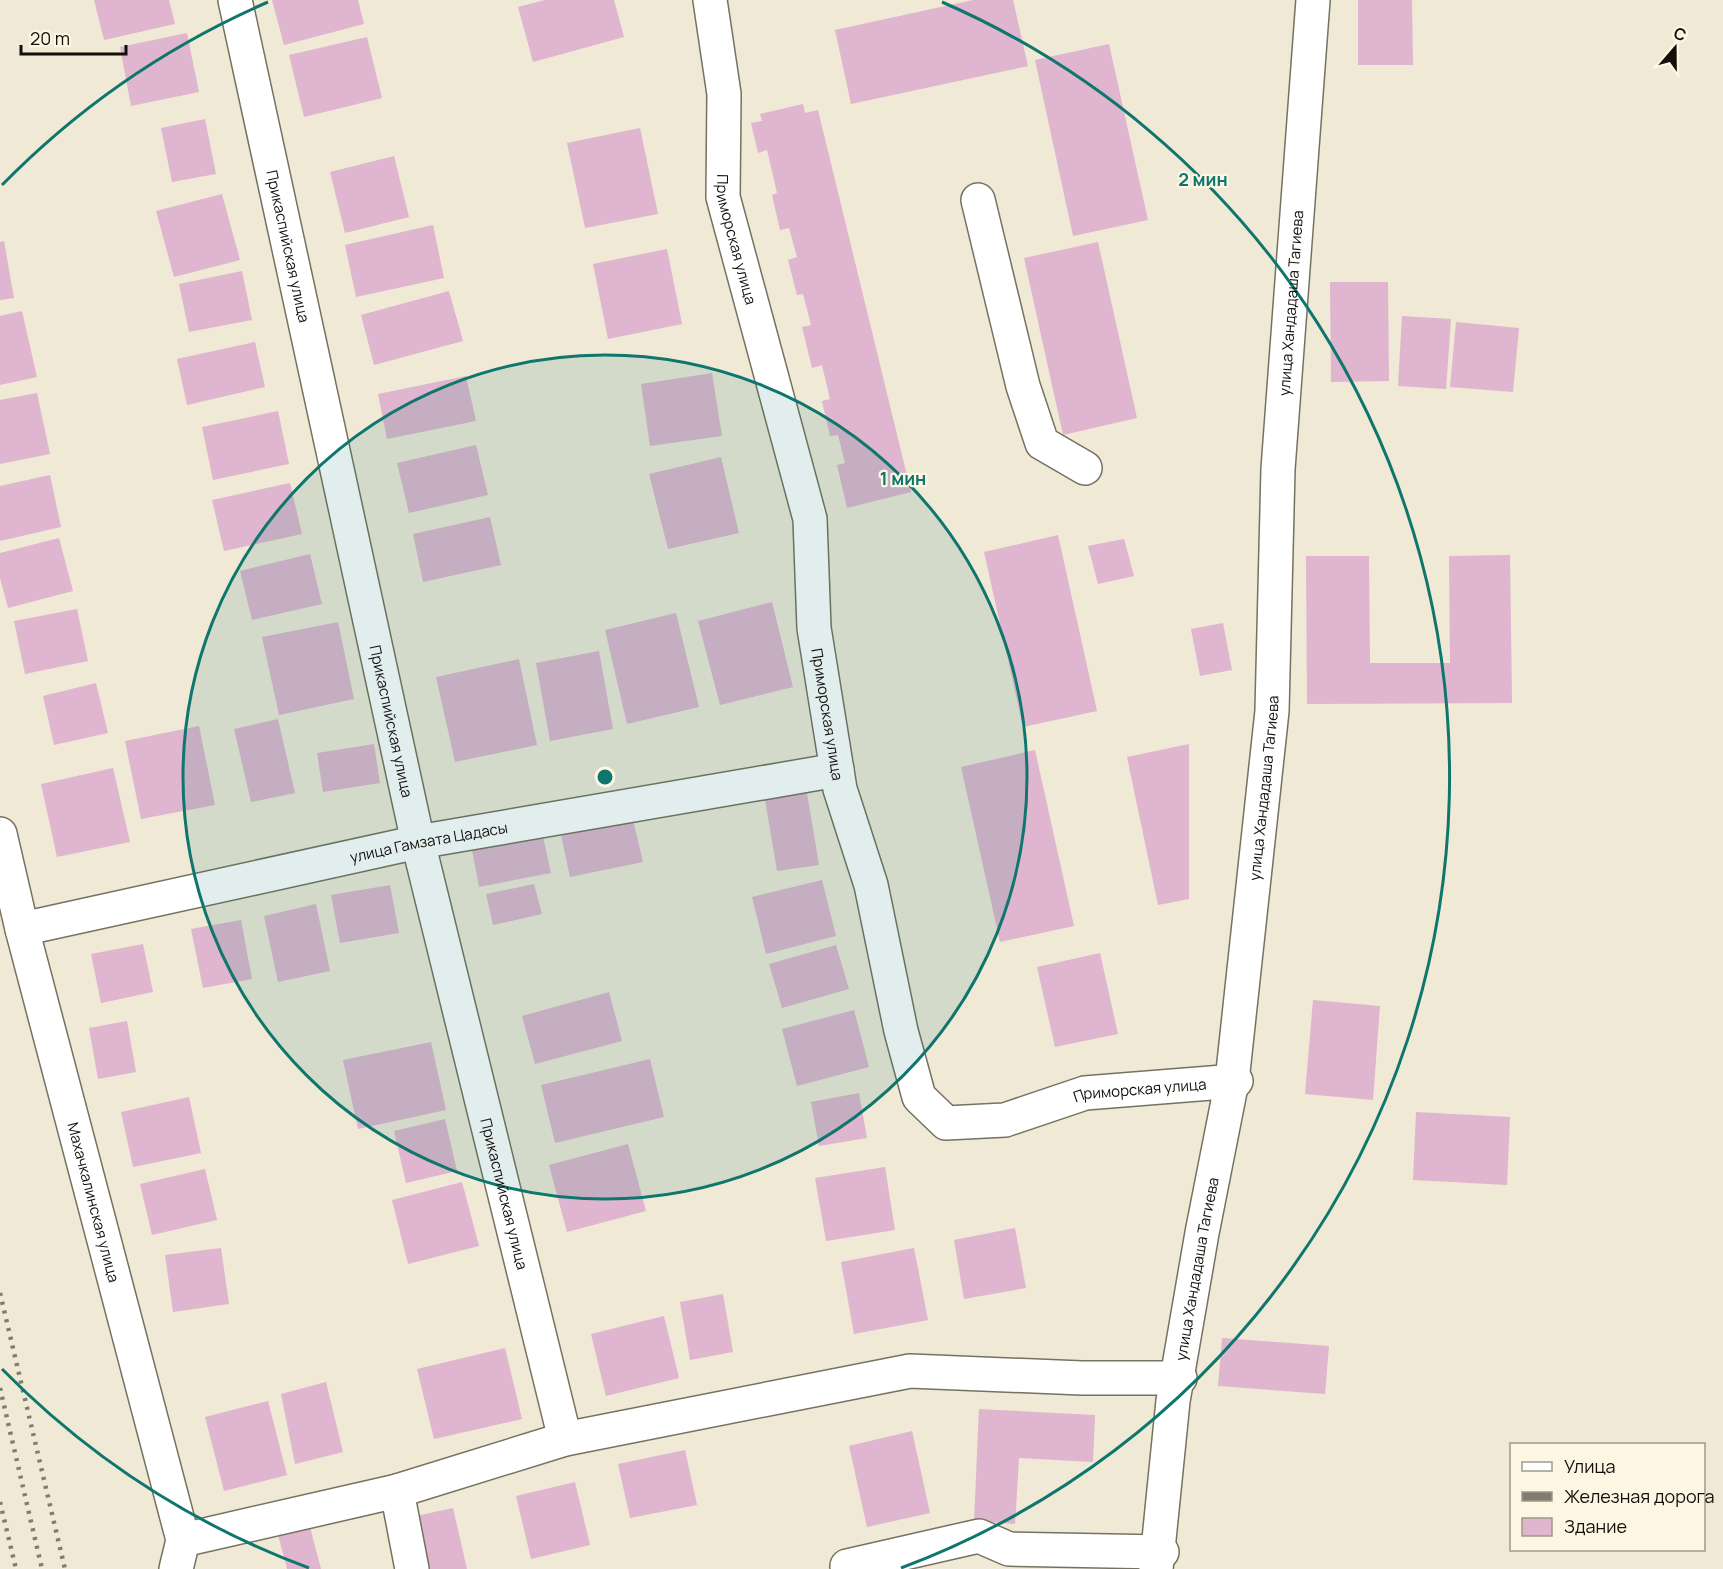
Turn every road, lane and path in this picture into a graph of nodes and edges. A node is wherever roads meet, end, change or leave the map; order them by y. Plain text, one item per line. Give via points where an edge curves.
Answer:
1 (235, 0) edge
2 (710, 0) edge
3 (1315, 0) edge
4 (978, 200) dead end
5 (1085, 468) dead end
6 (837, 770) junction
7 (0, 834) edge
8 (418, 842) junction
9 (22, 929) junction
10 (1234, 1081) junction
11 (1178, 1378) junction
12 (565, 1439) junction
13 (397, 1491) junction
14 (179, 1554) edge
15 (1159, 1560) edge
16 (412, 1569) edge
17 (848, 1569) edge

1 - 8 street, Прикаспийская улица
2 - 6 street, Приморская улица via 724,94 723,197 810,519 814,628
3 - 10 street, улица Хандадаша Тагиева via 1283,469 1275,716
4 - 5 street via 1023,386 1042,443
6 - 8 street, улица Гамзата Цадасы
6 - 10 street, Приморская улица via 872,885 901,1031 919,1097 946,1123 1005,1120 1085,1093
7 - 9 street, Махачкалинская улица
8 - 9 street, улица Гамзата Цадасы
8 - 12 street, Прикаспийская улица
9 - 14 street, Махачкалинская улица
10 - 11 street, улица Хандадаша Тагиева
11 - 12 street via 910,1371
11 - 15 street, улица Хандадаша Тагиева
12 - 13 street
13 - 14 street
13 - 16 street
15 - 17 street via 1009,1550 978,1536 847,1566

